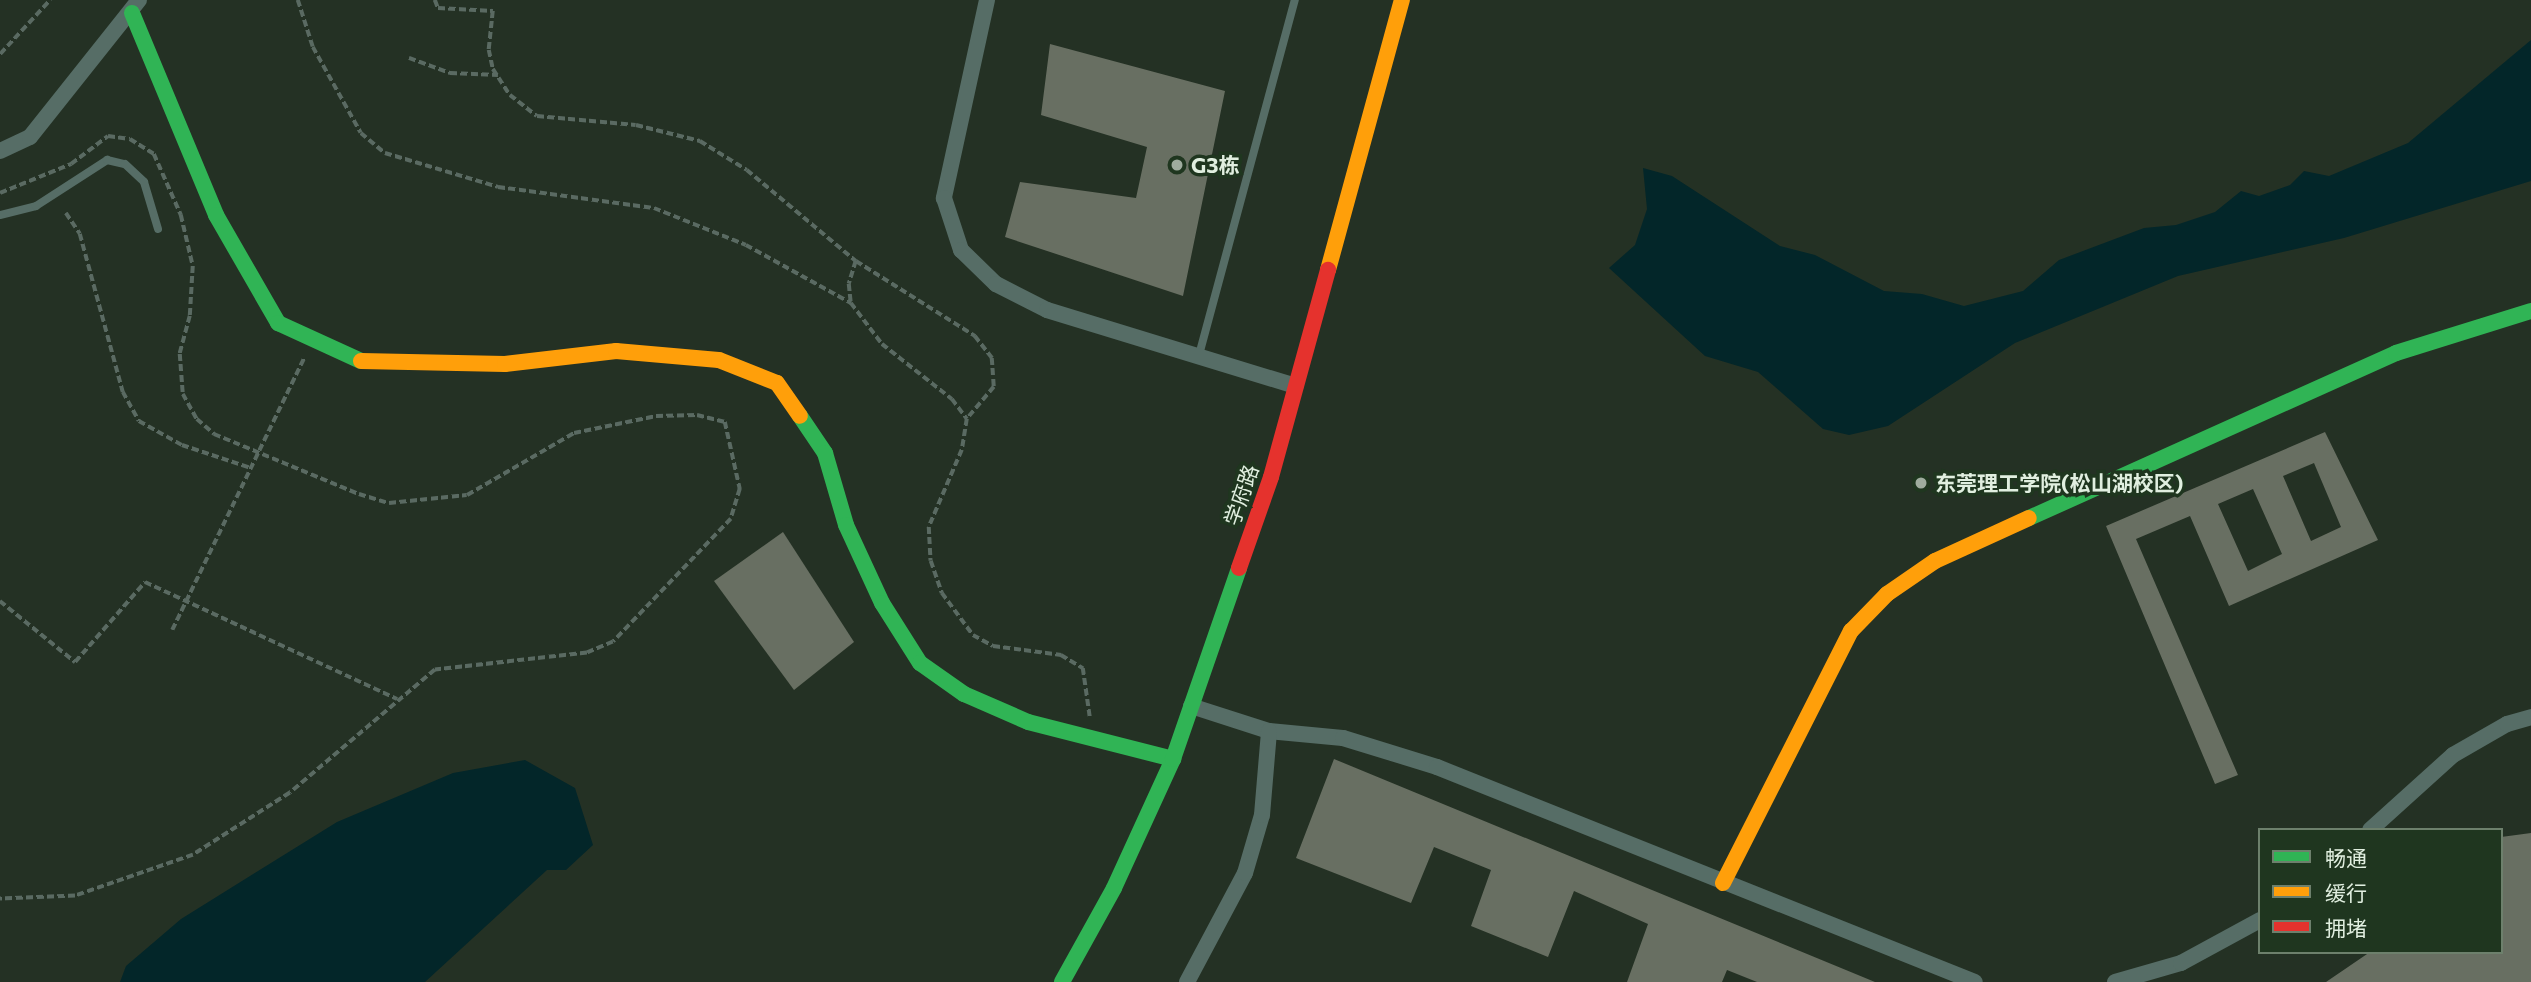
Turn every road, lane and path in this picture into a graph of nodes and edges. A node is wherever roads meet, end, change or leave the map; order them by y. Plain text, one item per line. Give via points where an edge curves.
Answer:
1 (50, 0) edge
2 (298, 0) edge
3 (435, 0) edge
4 (987, 0) edge
5 (1295, 0) edge
6 (1402, 0) edge
7 (135, 6) edge
8 (0, 54) edge
9 (409, 58) dead end
10 (498, 75) junction
11 (0, 151) edge
12 (66, 213) dead end
13 (0, 215) edge
14 (158, 229) dead end
15 (856, 261) junction
16 (851, 303) junction
17 (2531, 311) edge
18 (313, 341) junction
19 (1199, 355) junction
20 (1296, 386) junction
21 (967, 419) junction
22 (251, 468) junction
23 (735, 475) dead end
24 (0, 601) edge
25 (186, 601) junction
26 (172, 629) dead end
27 (397, 699) junction
28 (1191, 706) junction
29 (2531, 718) edge
30 (1269, 732) junction
31 (1091, 736) junction
32 (1173, 759) junction
33 (2372, 828) edge
34 (1723, 883) junction
35 (0, 900) edge
36 (2258, 921) edge
37 (1062, 982) edge
38 (1187, 982) edge
39 (1975, 982) edge
40 (2115, 982) edge

1 - 8 path
2 - 16 path via 313,47 361,133 385,153 498,187 654,208 746,245
3 - 10 path via 438,8 493,11 489,50
4 - 19 street via 943,198 961,250 996,284 1027,302
5 - 19 lane
6 - 20 street, 学府路
7 - 11 street via 30,137
7 - 18 street via 216,215 278,323
9 - 10 path via 450,73
10 - 15 path via 510,95 537,116 645,126 701,141 747,170
12 - 22 path via 80,234 123,392 139,421 182,445
13 - 14 lane via 36,206 107,160 125,164 144,182
15 - 16 path via 849,284
15 - 21 path via 986,346 995,371 994,387
16 - 21 path via 882,344 952,399
17 - 34 street via 2438,338 2313,388 1934,561 1887,594 1851,631
18 - 22 path
18 - 31 street via 354,361 505,364 616,351 719,360 777,383 825,453 851,536 882,603 920,663 964,694 1028,722
19 - 20 street
20 - 28 street, 学府路 via 1271,477
21 - 31 path via 962,450 929,527 931,561 942,593 972,635 993,646 1061,655 1083,668
22 - 25 path
23 - 27 path via 740,489 731,519 613,642 587,653 435,670
24 - 25 path via 75,662 145,582
25 - 26 path
25 - 27 path
27 - 35 path via 290,793 193,855 75,896
28 - 30 street
28 - 32 street, 学府路
29 - 33 street via 2507,724 2454,755
30 - 34 street via 1343,738 1437,766
30 - 38 street via 1262,815 1245,873
31 - 32 street
32 - 37 street, 学府路 via 1114,888
34 - 39 street
36 - 40 street via 2181,962

